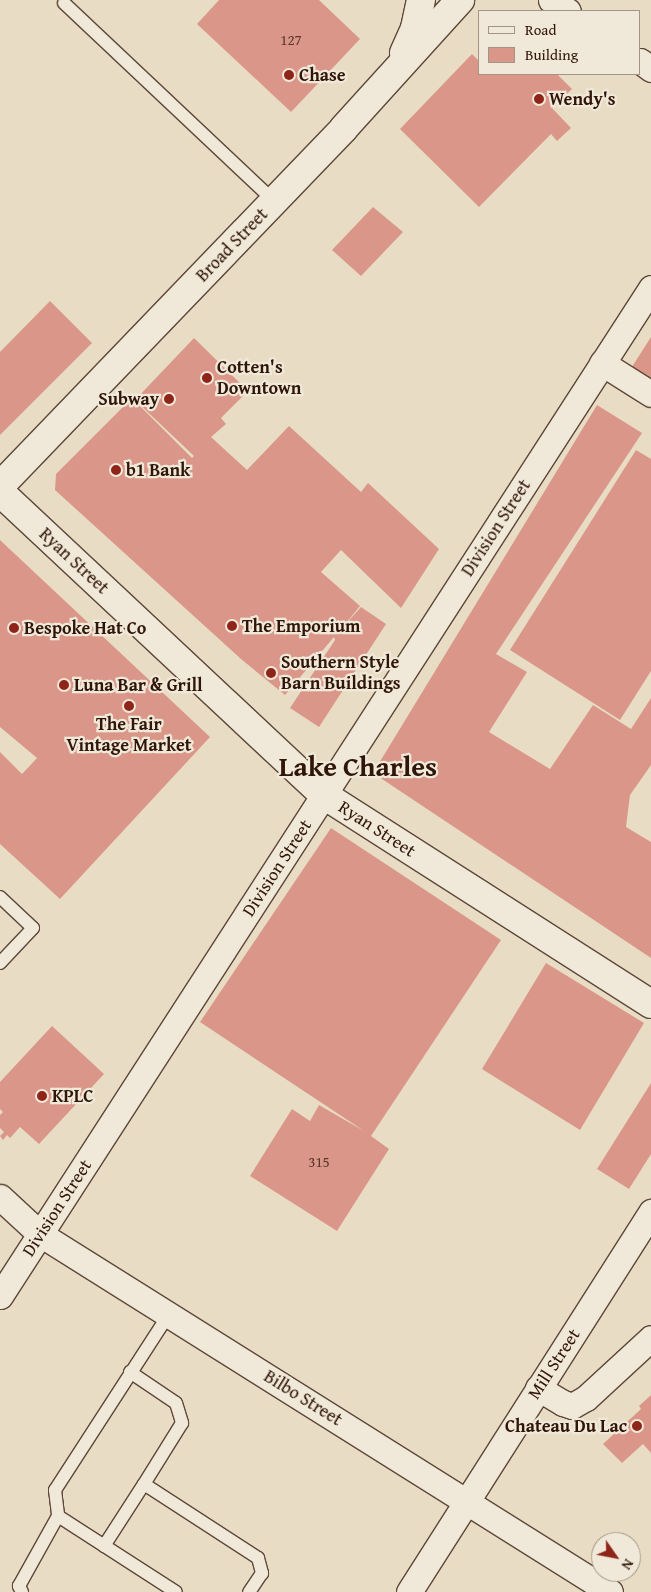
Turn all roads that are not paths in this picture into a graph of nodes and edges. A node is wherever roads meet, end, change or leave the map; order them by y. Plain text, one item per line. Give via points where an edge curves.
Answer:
1 (421, 0) edge
2 (460, 0) edge
3 (552, 0) edge
4 (64, 3) dead end
5 (567, 10) edge
6 (381, 88) junction
7 (274, 201) junction
8 (651, 288) edge
9 (602, 364) junction
10 (651, 394) edge
11 (0, 486) edge
12 (0, 492) edge
13 (324, 795) junction
14 (0, 897) edge
15 (0, 963) edge
16 (651, 1004) edge
17 (0, 1197) edge
18 (651, 1212) edge
19 (40, 1234) junction
20 (0, 1296) edge
21 (169, 1314) junction
22 (651, 1338) edge
23 (130, 1372) junction
24 (538, 1388) junction
25 (144, 1484) junction
26 (467, 1501) junction
27 (58, 1516) junction
28 (104, 1546) junction
29 (22, 1592) edge
30 (176, 1592) edge
31 (249, 1592) edge
32 (409, 1592) edge
33 (610, 1592) edge

1 - 6 main road via 415,28
2 - 6 main road, Broad Street
3 - 5 street
4 - 7 lane
6 - 7 main road, Broad Street
7 - 11 main road, Broad Street
8 - 9 street, Division Street
9 - 10 street
9 - 13 street, Division Street
12 - 13 main road, Ryan Street
13 - 16 main road, Ryan Street
13 - 19 street, Division Street
14 - 15 lane via 33,928
17 - 19 street, Bilbo Street
18 - 24 street, Mill Street
19 - 20 street, Division Street
19 - 21 street, Bilbo Street
21 - 23 lane
21 - 26 street, Bilbo Street
22 - 24 street via 579,1404 568,1406
23 - 25 lane via 176,1402 182,1422
23 - 27 lane via 55,1490
24 - 26 street, Mill Street
25 - 28 lane
25 - 31 lane via 258,1558 262,1573
26 - 32 street, Mill Street
26 - 33 street, Bilbo Street
27 - 28 lane
27 - 29 lane via 20,1586
28 - 30 lane

